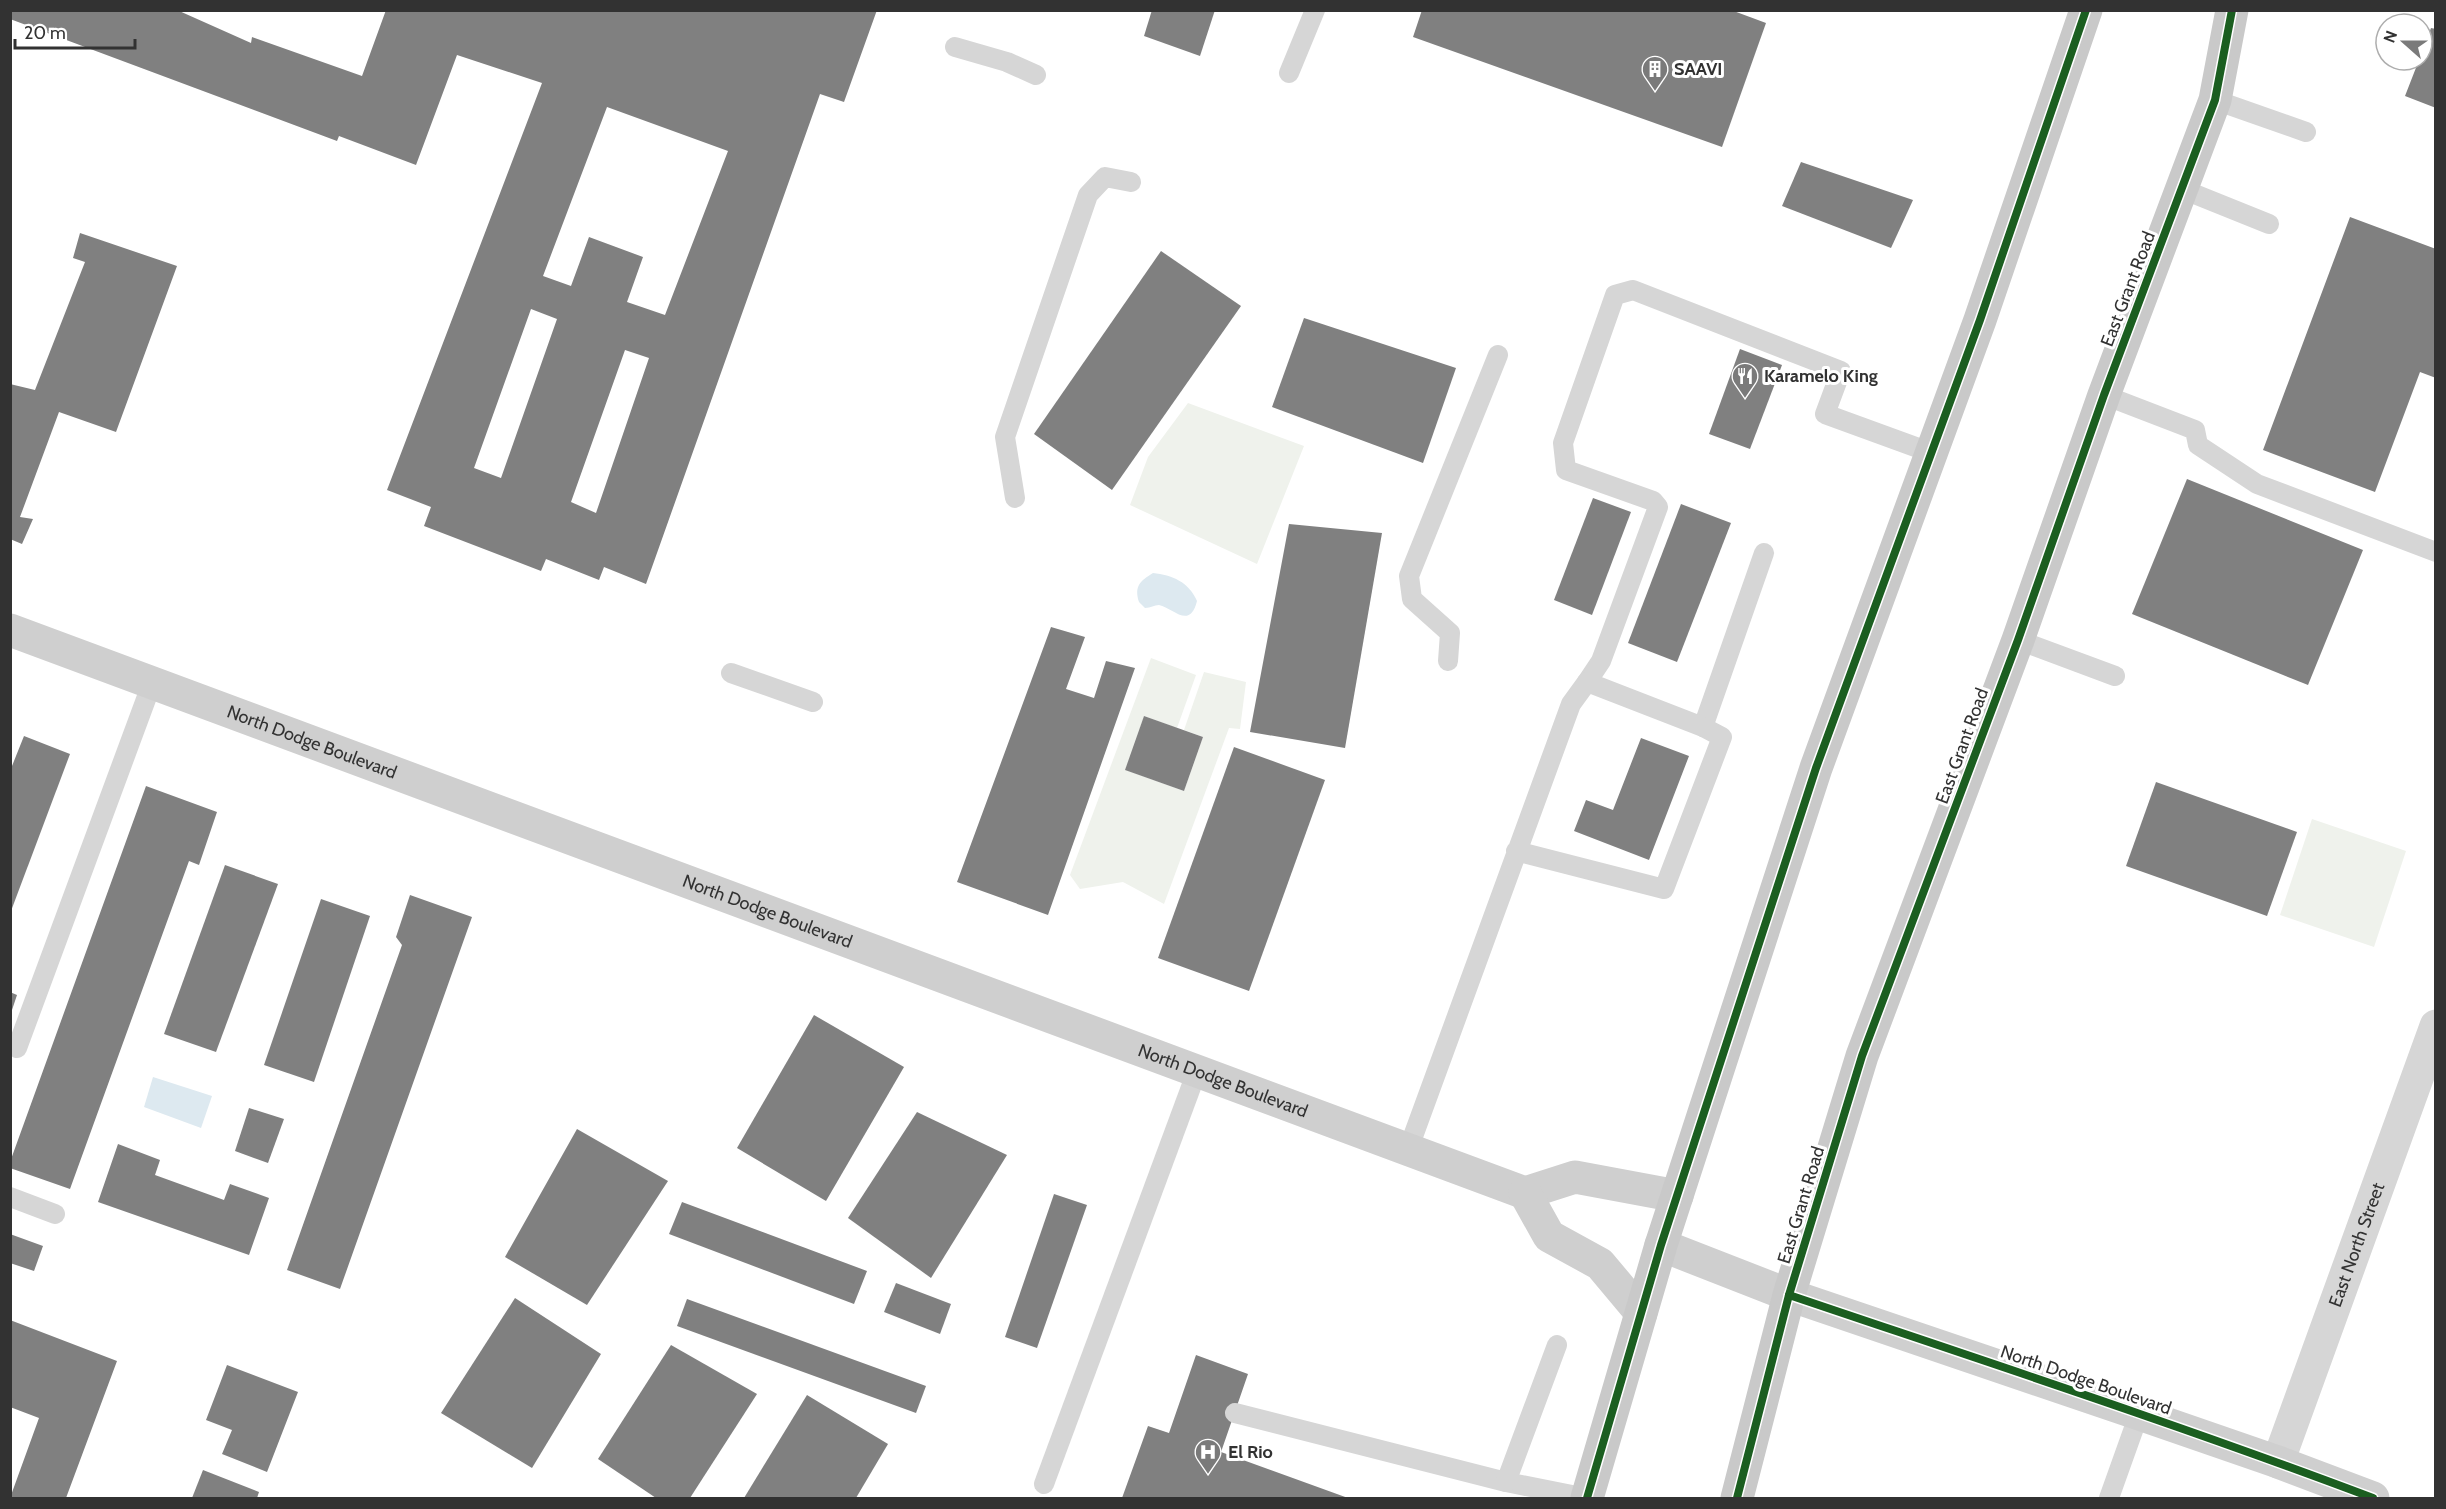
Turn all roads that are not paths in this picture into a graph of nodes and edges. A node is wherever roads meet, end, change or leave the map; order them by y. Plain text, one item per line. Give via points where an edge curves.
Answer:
1 (1315, 10) edge
2 (2086, 10) edge
3 (2232, 10) edge
4 (955, 47) dead end
5 (1289, 73) dead end
6 (1036, 75) dead end
7 (2215, 100) junction
8 (2306, 132) dead end
9 (1131, 182) dead end
10 (2182, 189) junction
11 (2270, 224) dead end
12 (1498, 355) dead end
13 (2104, 395) junction
14 (1932, 453) junction
15 (1015, 498) dead end
16 (2436, 552) edge
17 (1764, 553) dead end
18 (10, 630) edge
19 (2018, 640) junction
20 (1448, 661) dead end
21 (731, 673) dead end
22 (2115, 676) dead end
23 (1587, 682) junction
24 (152, 683) junction
25 (813, 702) dead end
26 (1703, 727) junction
27 (1516, 851) junction
28 (2436, 1026) edge
29 (17, 1048) dead end
30 (1197, 1071) junction
31 (1408, 1150) junction
32 (1525, 1193) junction
33 (1677, 1196) junction
34 (10, 1197) edge
35 (55, 1214) dead end
36 (1661, 1245) junction
37 (1789, 1295) junction
38 (1641, 1313) junction
39 (1557, 1345) dead end
40 (1234, 1413) dead end
41 (2139, 1414) junction
42 (2278, 1462) junction
43 (1506, 1482) junction
44 (1044, 1484) dead end
45 (1587, 1498) edge
46 (1737, 1498) edge
47 (2109, 1498) edge
48 (2373, 1498) edge

1 - 5 lane
2 - 14 main road
3 - 7 main road, East Grant Road
4 - 6 lane
7 - 8 lane
7 - 10 main road, East Grant Road
9 - 15 lane via 1105,177 1088,195 1005,436
10 - 11 lane
10 - 13 main road, East Grant Road
12 - 20 lane via 1409,576 1412,599 1450,633
13 - 16 lane via 2195,430 2198,445 2257,484
13 - 19 main road, East Grant Road
14 - 23 lane via 1825,414 1841,371 1633,290 1615,295 1563,443 1566,470 1653,501 1658,507 1601,661
14 - 33 main road via 1816,768
17 - 26 lane
18 - 24 street, North Dodge Boulevard
19 - 22 lane
19 - 37 main road, East Grant Road via 1862,1056
21 - 25 lane
23 - 26 lane
23 - 27 lane via 1571,704
24 - 29 lane
24 - 30 street, North Dodge Boulevard
26 - 27 lane via 1722,737 1664,889
27 - 31 lane
28 - 42 street, East North Street
30 - 31 street, North Dodge Boulevard
30 - 44 lane
31 - 32 street, North Dodge Boulevard
32 - 33 street via 1575,1177
32 - 38 street via 1549,1236 1600,1264
33 - 36 main road
34 - 35 lane
36 - 37 street, North Dodge Boulevard
36 - 38 main road
37 - 41 street, North Dodge Boulevard
37 - 46 main road, East Grant Road
38 - 45 main road
39 - 43 lane
40 - 43 lane
41 - 42 street, North Dodge Boulevard
41 - 47 lane
42 - 48 street, North Dodge Boulevard
43 - 45 lane

